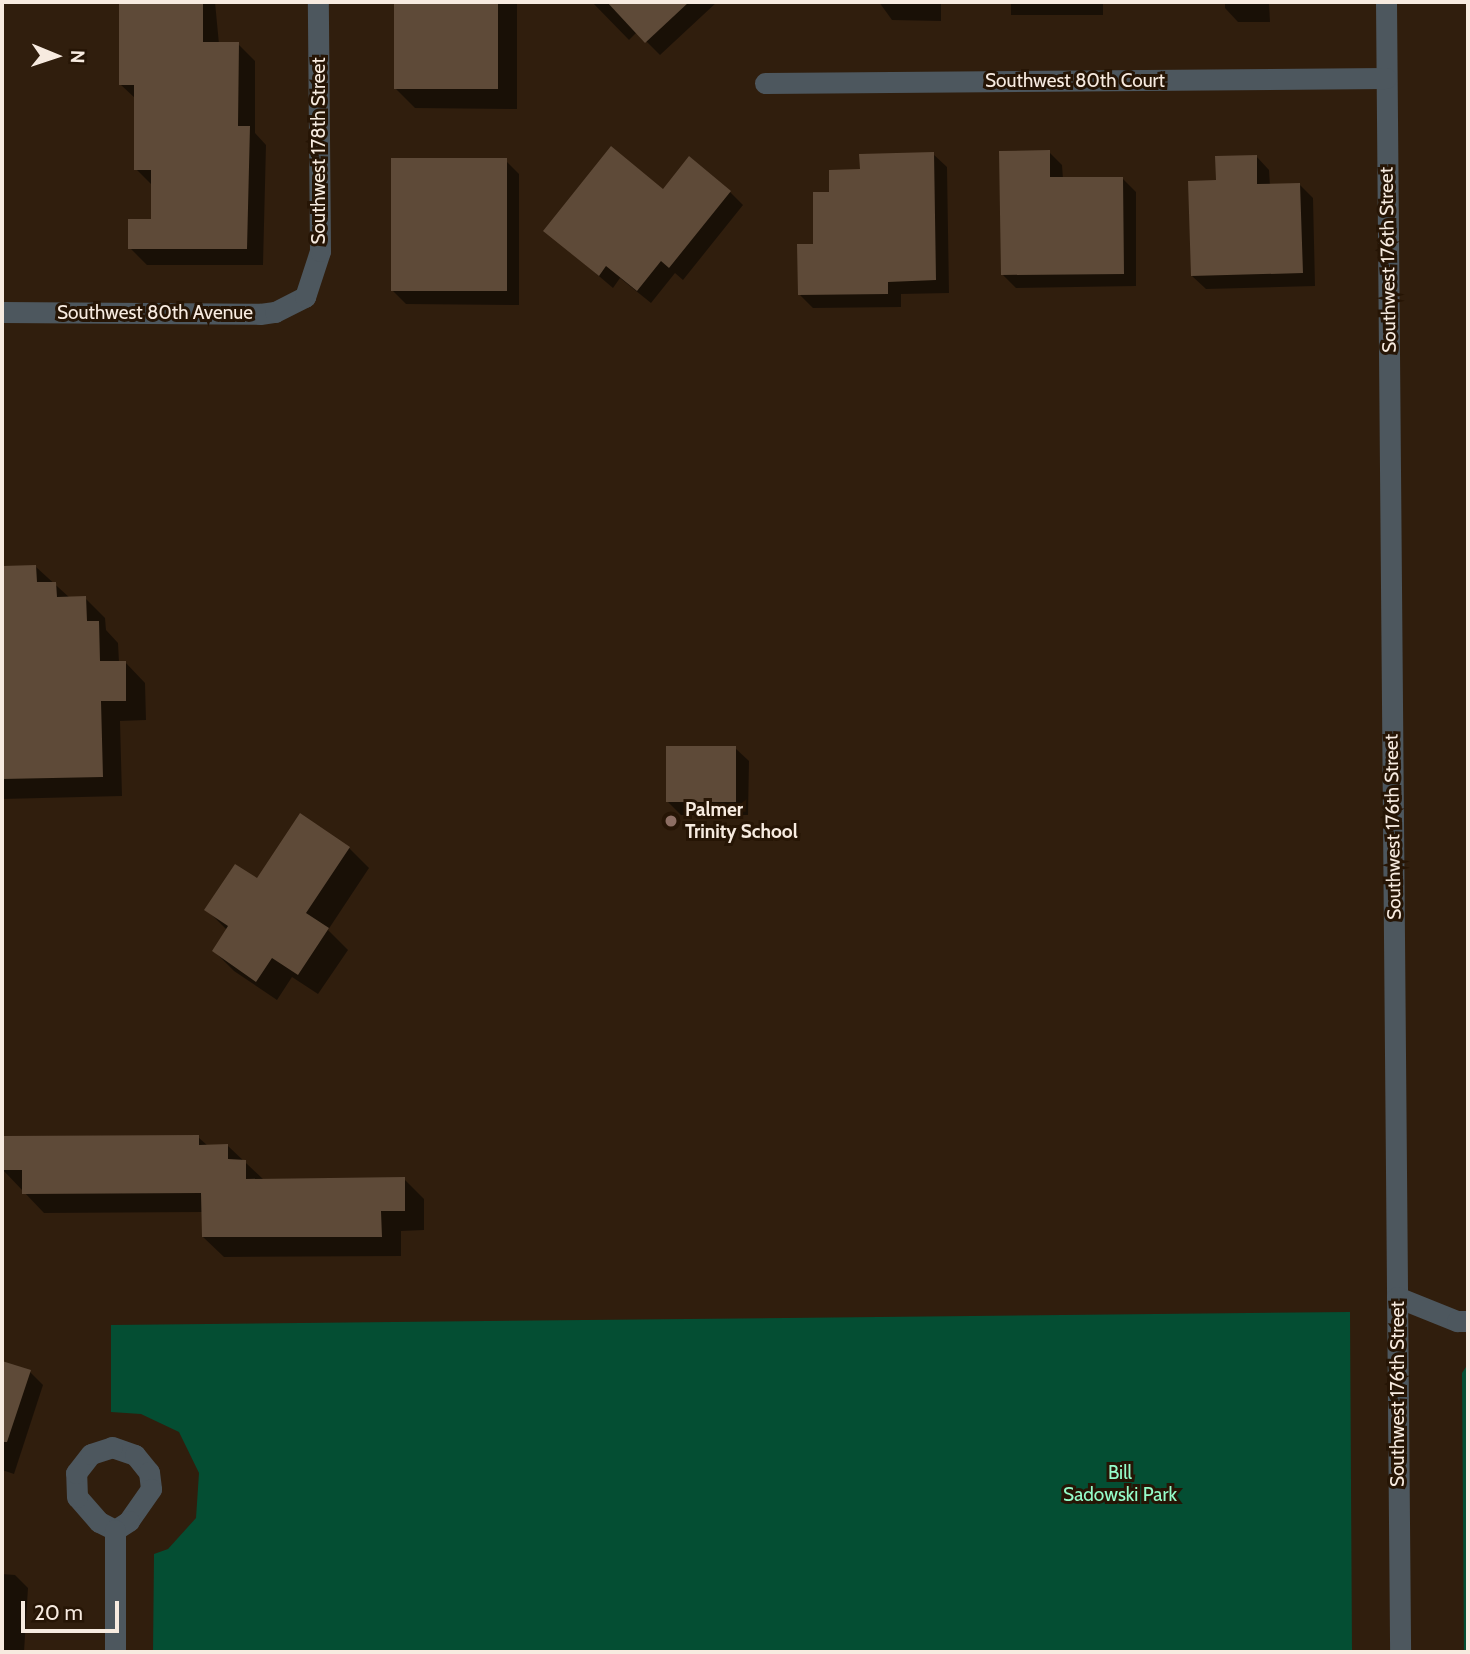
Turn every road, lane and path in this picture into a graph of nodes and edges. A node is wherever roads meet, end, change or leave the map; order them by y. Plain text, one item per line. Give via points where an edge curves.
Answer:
1 (318, 2) edge
2 (1386, 2) edge
3 (1386, 78) junction
4 (765, 83) dead end
5 (304, 297) joint
6 (2, 312) edge
7 (1397, 1297) junction
8 (1468, 1321) edge
9 (115, 1531) dead end
10 (115, 1652) edge
11 (1400, 1652) edge

1 - 5 street, Southwest 178th Street via 320,251
2 - 3 street, Southwest 176th Street
3 - 4 street, Southwest 80th Court
3 - 7 street, Southwest 176th Street
5 - 6 street, Southwest 80th Avenue via 275,312 260,314
7 - 8 street
7 - 11 street, Southwest 176th Street
9 - 10 street

